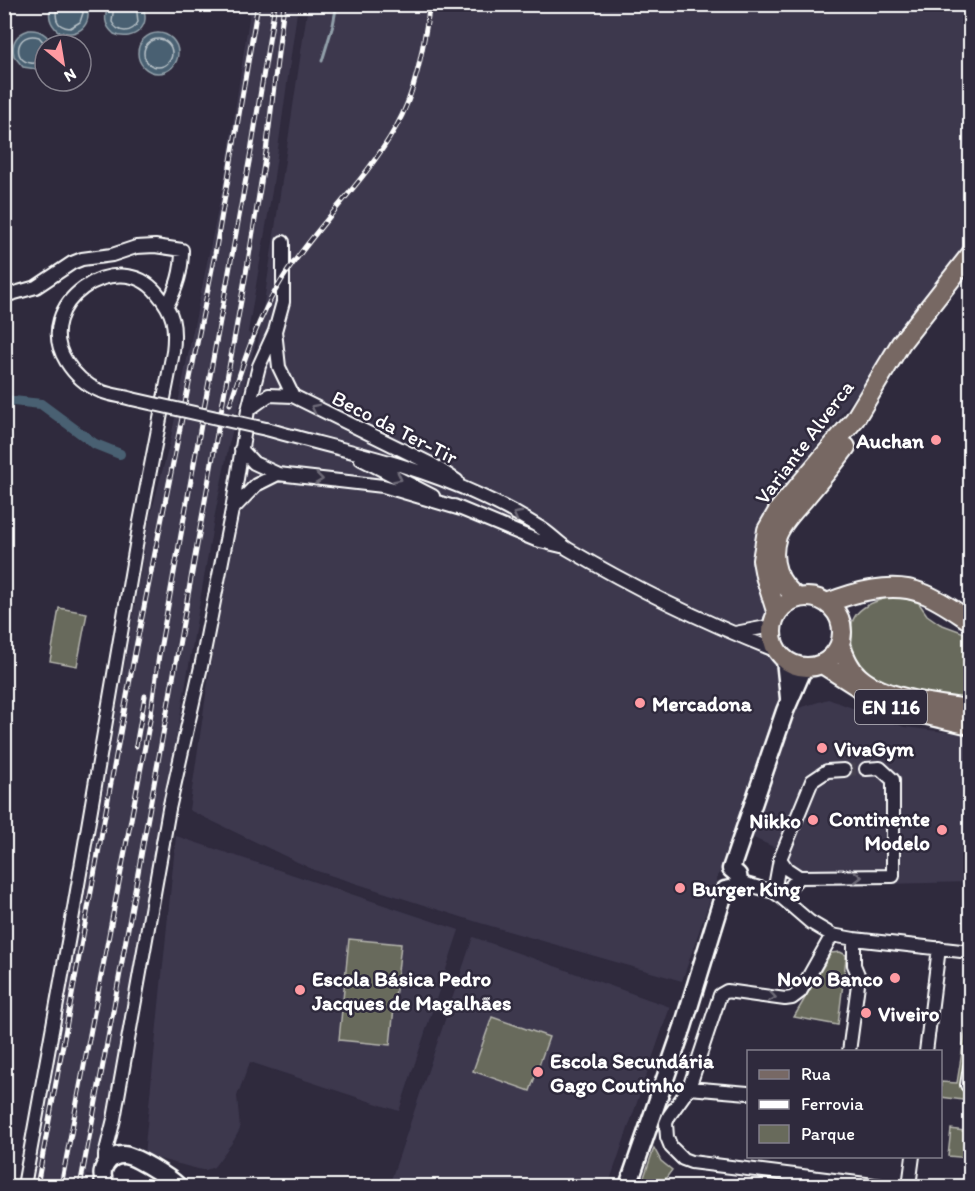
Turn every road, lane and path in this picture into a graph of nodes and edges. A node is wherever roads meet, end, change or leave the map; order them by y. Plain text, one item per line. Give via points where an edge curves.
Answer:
1 (282, 242) dead end
2 (970, 255) edge
3 (970, 274) edge
4 (4, 296) edge
5 (167, 306) junction
6 (275, 331) junction
7 (293, 396) junction
8 (248, 410) junction
9 (241, 449) junction
10 (346, 451) junction
11 (278, 474) junction
12 (478, 494) junction
13 (232, 510) junction
14 (461, 510) junction
15 (566, 547) junction
16 (874, 591) junction
17 (798, 598) junction
18 (826, 603) junction
19 (774, 620) junction
20 (970, 621) edge
21 (841, 625) junction
22 (734, 633) junction
23 (840, 645) junction
24 (781, 656) junction
25 (822, 664) junction
26 (804, 668) junction
27 (790, 698) junction
28 (970, 709) edge
29 (970, 725) edge
30 (866, 769) tunnel mouth
31 (844, 770) tunnel mouth
32 (780, 859) junction
33 (799, 877) junction
34 (731, 880) junction
35 (778, 895) junction
36 (832, 935) junction
37 (854, 939) junction
38 (939, 948) junction
39 (970, 952) edge
40 (849, 1050) edge
41 (926, 1050) edge
42 (970, 1067) edge
43 (967, 1085) dead end
44 (689, 1088) junction
45 (747, 1093) edge
46 (114, 1119) junction
47 (129, 1156) junction
48 (913, 1158) edge
49 (104, 1167) junction
50 (853, 1185) edge
51 (24, 1186) edge
52 (98, 1186) edge
53 (106, 1186) edge
54 (178, 1186) edge
55 (628, 1186) edge
56 (882, 1186) edge
57 (909, 1186) edge

1 - 6 street via 283,302
2 - 19 main road, Variante Alverca via 901,343 855,418 778,509 767,530 762,560
3 - 17 main road, Variante Alverca via 911,350 864,425 788,517 777,536 777,572 787,590
4 - 5 street via 36,287 82,259 154,246 182,250 180,275
5 - 10 street, bridge via 147,282 138,278 99,279 79,290 59,322 62,354 77,376 100,391
5 - 51 street via 174,325 173,352
6 - 7 street via 279,367
6 - 8 street via 259,366
7 - 8 street via 269,395
12 -> 7 street, Beco da Ter-Tir via 433,465
8 - 9 street
9 - 11 street via 254,463
9 - 13 street
10 - 12 street via 388,460
10 -> 14 street
11 - 13 street via 256,484
11 -> 14 street via 382,486
15 -> 12 street via 541,528
13 - 46 street via 169,809
14 - 15 street via 536,540
15 - 22 street
16 - 18 main road
16 - 20 main road via 890,588 921,592
16 - 21 main road via 852,609
17 - 18 main road
17 - 19 main road via 790,601
18 - 21 main road
19 - 22 street
19 - 24 main road via 771,635
21 - 23 main road
22 - 24 street
23 - 25 main road
23 - 28 main road, EN 116 via 850,667 873,687 898,696
24 - 26 main road
24 - 27 main road
25 - 26 main road
25 - 29 main road, EN 116 via 888,706
26 - 27 main road
27 - 34 main road
33 -> 30 street via 894,876 893,780 880,768
31 - 32 street via 827,771 812,781
32 - 33 street
32 - 35 street
33 - 35 street
34 - 35 street
34 - 55 main road
35 - 36 street
36 - 37 street
44 -> 36 street via 720,995 727,991 795,997
37 - 38 street
37 - 40 street via 854,965 860,977
38 - 39 street
38 - 41 street
42 - 43 street
44 - 45 street
44 - 50 street via 669,1116 665,1130 671,1147 683,1159
46 - 47 street via 118,1143
46 - 49 street
47 - 49 main road via 115,1156
47 - 54 main road
48 - 57 street
49 - 52 street
49 - 53 main road via 102,1178
50 - 56 street

